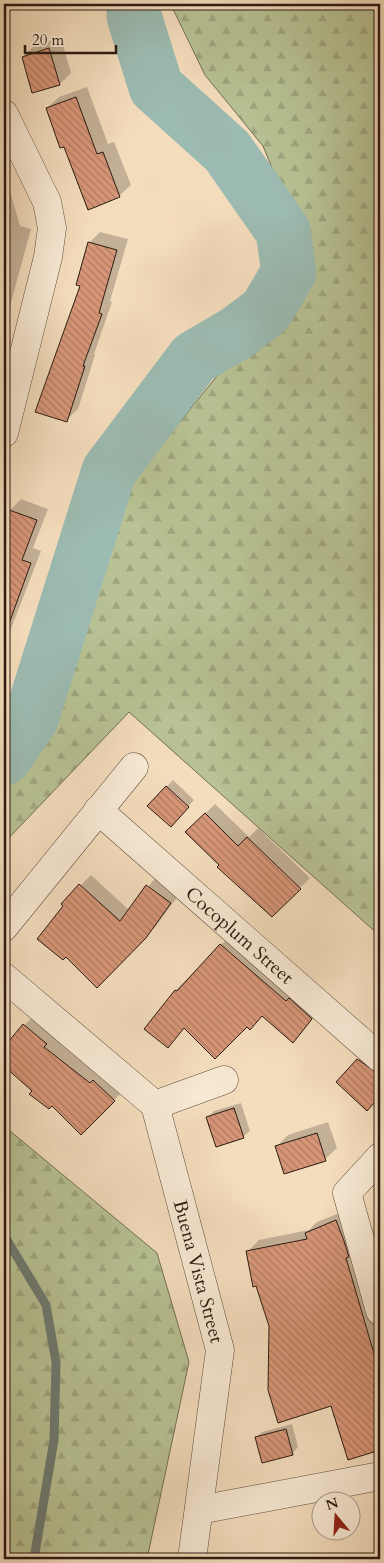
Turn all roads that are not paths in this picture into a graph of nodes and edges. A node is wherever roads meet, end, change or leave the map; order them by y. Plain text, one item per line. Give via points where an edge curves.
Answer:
1 (5, 120) edge
2 (4, 433) edge
3 (134, 767) dead end
4 (98, 810) junction
5 (4, 928) edge
6 (4, 977) edge
7 (380, 1058) edge
8 (224, 1080) dead end
9 (155, 1105) junction
10 (380, 1157) edge
11 (380, 1311) edge
12 (380, 1476) edge
13 (199, 1510) junction
14 (192, 1559) edge

1 - 2 street via 46,202 52,228 48,257
3 - 4 street
4 - 5 street
4 - 7 street, Cocoplum Street
6 - 9 street
8 - 9 street
9 - 13 street, Buena Vista Street via 220,1350
10 - 11 street via 347,1193
12 - 13 street
13 - 14 street, Buena Vista Street

